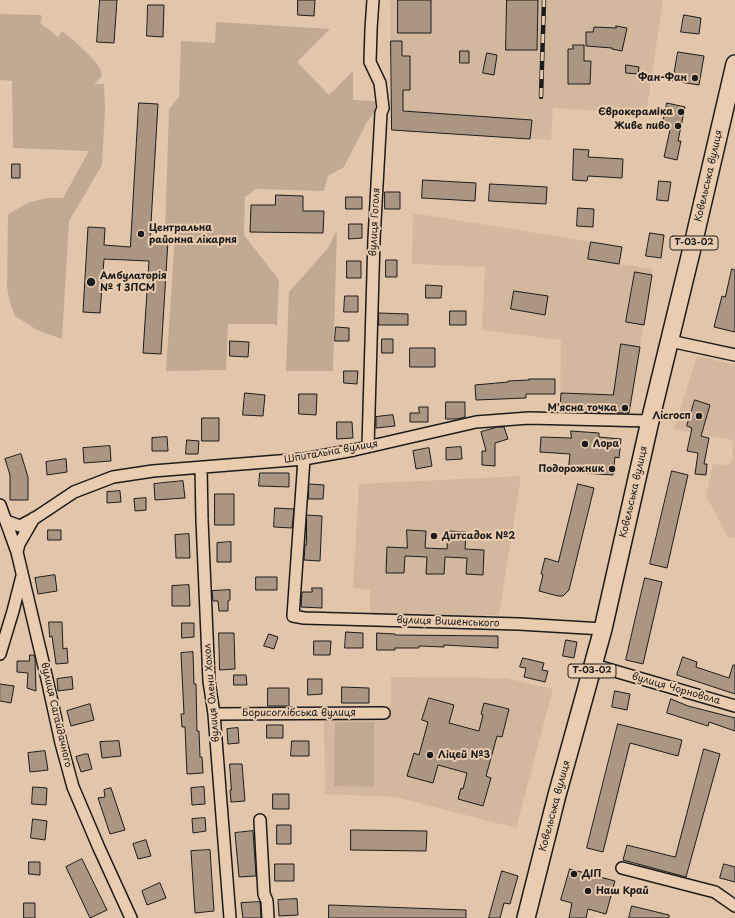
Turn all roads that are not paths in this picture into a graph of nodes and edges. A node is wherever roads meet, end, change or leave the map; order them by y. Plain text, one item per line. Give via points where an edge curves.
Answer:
1 (373, 0) edge
2 (735, 64) edge
3 (670, 342) junction
4 (735, 355) edge
5 (650, 421) junction
6 (368, 446) junction
7 (304, 459) junction
8 (201, 467) junction
9 (0, 505) edge
10 (35, 518) junction
11 (6, 521) junction
12 (17, 552) junction
13 (22, 575) junction
14 (603, 629) junction
15 (0, 654) edge
16 (594, 665) junction
17 (735, 706) edge
18 (384, 713) dead end
19 (214, 714) junction
20 (260, 820) dead end
21 (622, 868) dead end
22 (735, 906) edge
23 (131, 918) edge
24 (230, 918) edge
25 (268, 918) edge
26 (526, 918) edge

1 - 6 street, вулиця Гоголя via 370,62 380,83 383,108 374,239
2 - 3 main road, Ковельська вулиця / Т-03-02
3 - 4 street
3 - 5 main road, Ковельська вулиця / Т-03-02
5 - 6 street, Шпитальна вулиця via 530,418 484,421
5 - 14 main road, Ковельська вулиця / Т-03-02
6 - 7 street, Шпитальна вулиця
7 - 8 street, Шпитальна вулиця
7 - 14 street, вулиця Вишенського via 293,616
8 - 10 street, Шпитальна вулиця via 113,477 74,492
8 - 19 street, вулиця Олени Хохол via 209,681
9 - 11 street, вулиця Сагайдачного
10 - 11 street via 20,526
10 - 12 street, Шпитальна вулиця
11 - 12 street, вулиця Сагайдачного
12 - 13 street, вулиця Сагайдачного
13 - 15 street
13 - 23 street, вулиця Сагайдачного via 73,787
14 - 16 main road, Ковельська вулиця / Т-03-02
16 - 17 street, вулиця Чорновола
16 - 26 main road, Ковельська вулиця / Т-03-02
18 - 19 street, Борисоглібська вулиця
19 - 24 street, вулиця Олени Хохол
20 - 25 street via 264,894
21 - 22 street via 716,892

